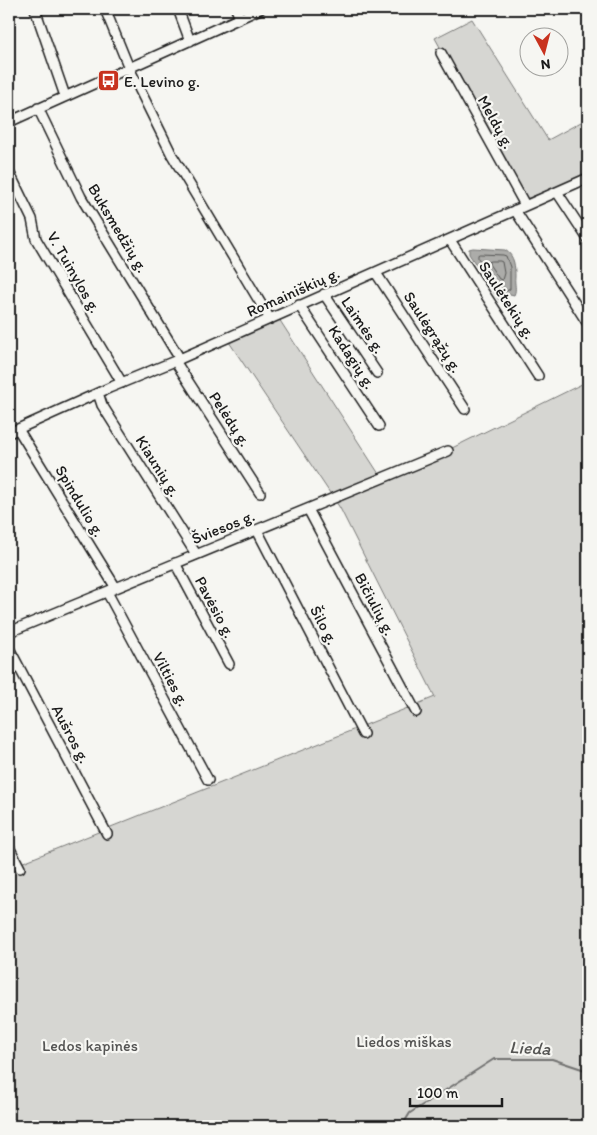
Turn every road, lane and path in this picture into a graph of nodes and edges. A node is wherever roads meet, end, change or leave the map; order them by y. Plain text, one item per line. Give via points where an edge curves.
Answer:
1 (36, 9) edge
2 (105, 9) edge
3 (178, 9) edge
4 (236, 9) edge
5 (260, 9) edge
6 (240, 18) junction
7 (190, 41) junction
8 (441, 53) dead end
9 (129, 68) junction
10 (65, 96) junction
11 (38, 108) junction
12 (9, 122) edge
13 (9, 172) edge
14 (588, 178) edge
15 (557, 192) junction
16 (525, 205) junction
17 (515, 210) junction
18 (588, 239) edge
19 (450, 240) junction
20 (376, 273) junction
21 (324, 294) junction
22 (300, 305) junction
23 (270, 319) junction
24 (588, 324) edge
25 (177, 360) junction
26 (377, 373) dead end
27 (538, 376) dead end
28 (122, 383) junction
29 (98, 393) junction
30 (466, 409) dead end
31 (379, 426) dead end
32 (18, 429) junction
33 (9, 433) edge
34 (448, 451) dead end
35 (260, 493) dead end
36 (308, 509) junction
37 (257, 530) junction
38 (196, 554) junction
39 (175, 563) junction
40 (112, 590) junction
41 (9, 632) edge
42 (9, 648) edge
43 (229, 664) dead end
44 (416, 712) dead end
45 (364, 734) dead end
46 (208, 780) dead end
47 (107, 834) dead end
48 (9, 847) edge
49 (20, 868) dead end

1 - 10 street
2 - 9 street
3 - 7 street
4 - 6 street
5 - 6 street
6 - 7 street
7 - 9 street
8 - 16 street, Meldų g.
9 - 10 street
9 - 23 street via 172,155
10 - 11 street
11 - 12 street
11 - 25 street, Buksmedžių g. via 81,197
13 - 28 street, V. Tuinylos g. via 32,219 36,240
14 - 15 street, Romainiškių g.
15 - 16 street, Romainiškių g.
15 - 18 street
16 - 17 street, Romainiškių g.
17 - 19 street, Romainiškių g.
17 - 24 street
19 - 20 street, Romainiškių g.
19 - 27 street, Saulėtekių g.
20 - 21 street, Romainiškių g.
20 - 30 street, Saulėgrąžų g.
21 - 22 street, Romainiškių g.
21 - 26 street, Laimės g.
22 - 23 street, Romainiškių g.
22 - 31 street, Kadagių g.
23 - 25 street, Romainiškių g.
25 - 28 street, Romainiškių g.
25 - 35 street, Pelėdų g.
28 - 29 street, Romainiškių g.
29 - 32 street, Romainiškių g.
29 - 38 street, Kiaunių g. via 102,405
32 - 33 street, Romainiškių g.
32 - 40 street, Spindulio g.
34 - 36 street, Šviesos g.
36 - 37 street, Šviesos g.
36 - 44 street, Bičiulių g.
37 - 38 street, Šviesos g.
37 - 45 street, Šilo g.
38 - 39 street, Šviesos g.
39 - 40 street, Šviesos g.
39 - 43 street, Pavėsio g.
40 - 41 street, Šviesos g.
40 - 46 street, Vilties g.
42 - 47 street, Aušros g.
48 - 49 street

